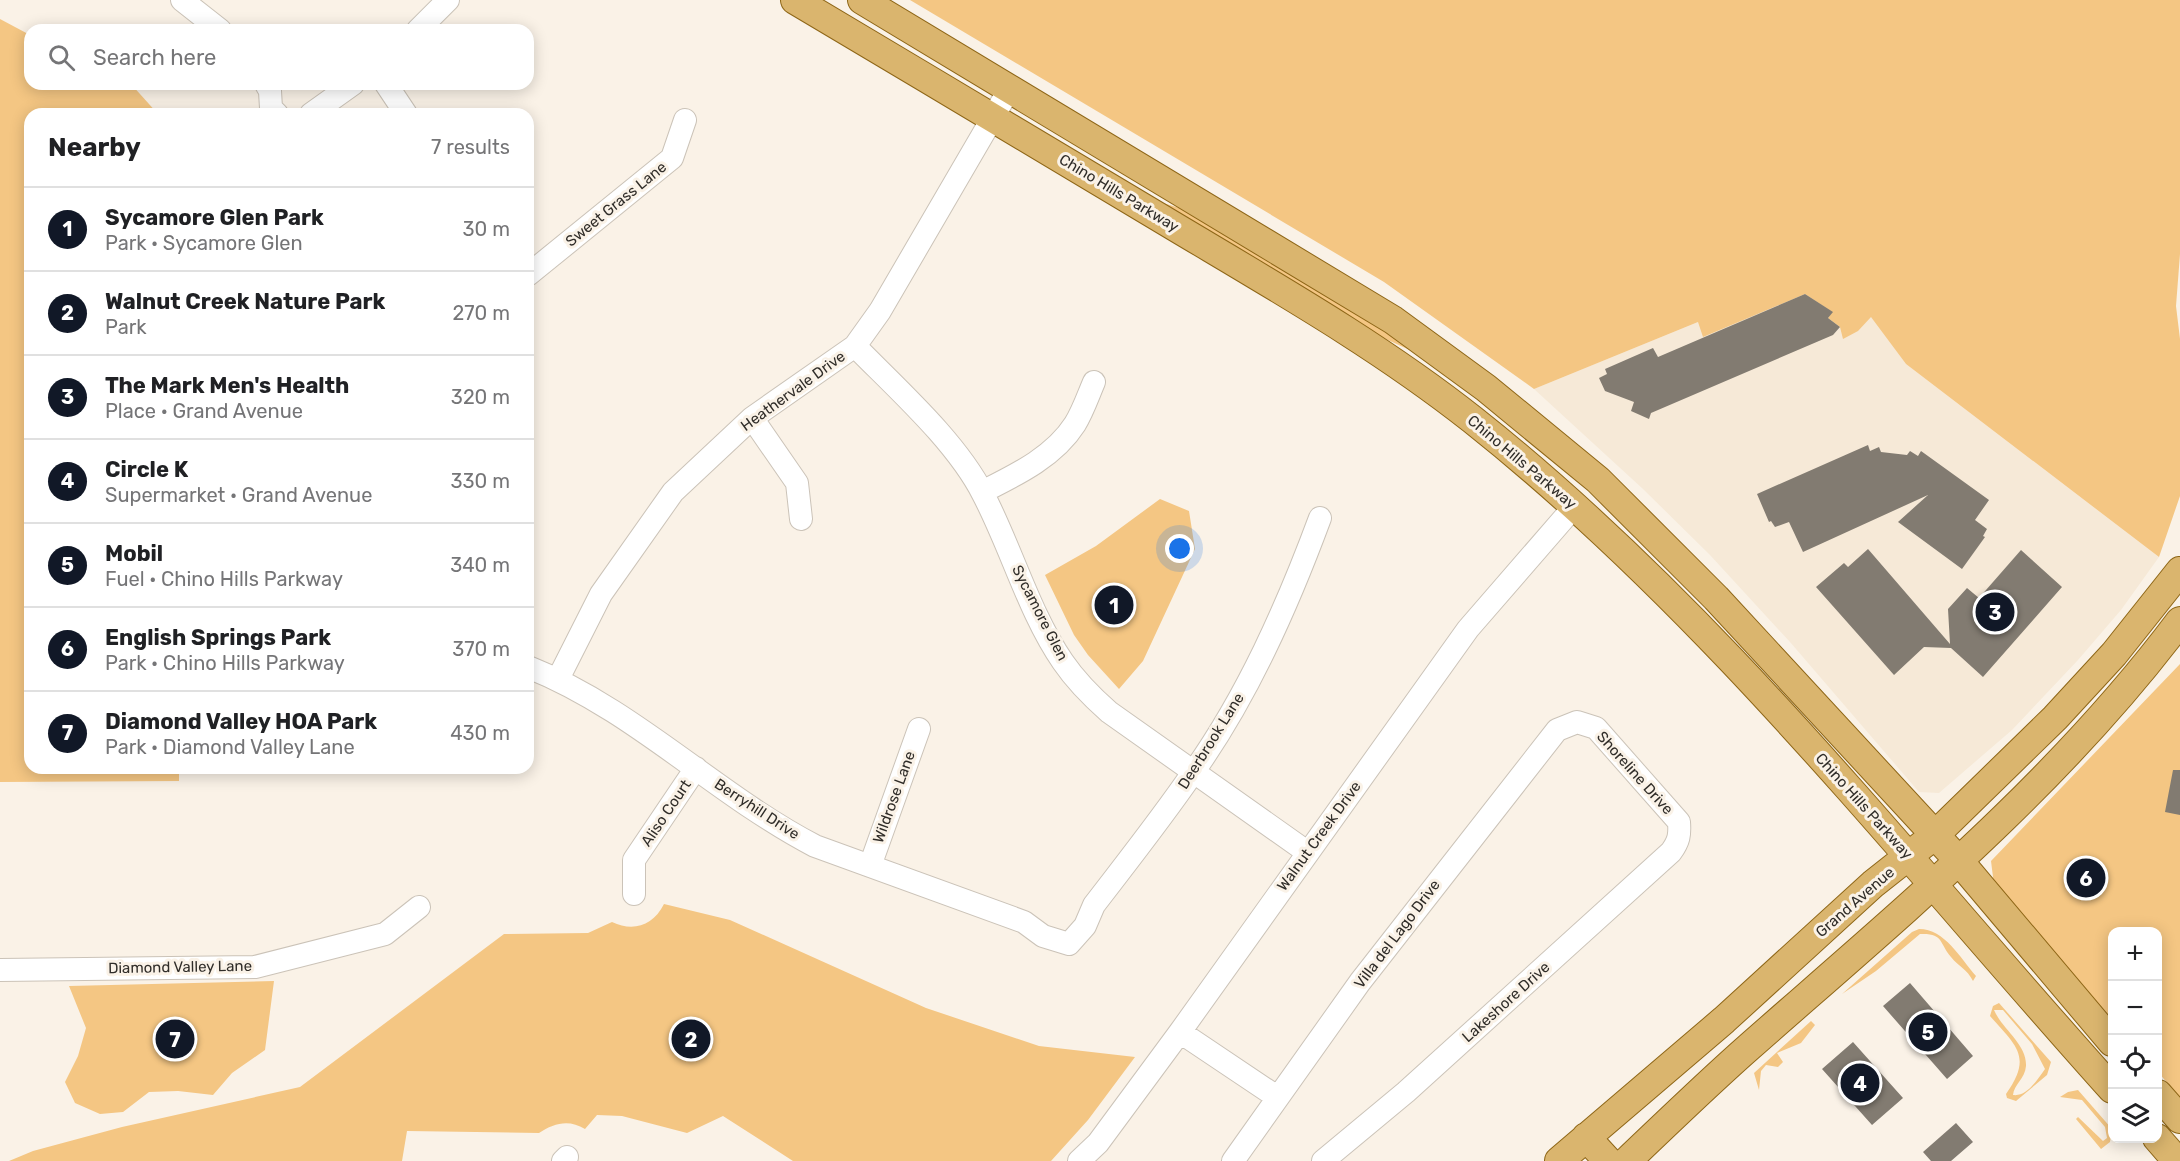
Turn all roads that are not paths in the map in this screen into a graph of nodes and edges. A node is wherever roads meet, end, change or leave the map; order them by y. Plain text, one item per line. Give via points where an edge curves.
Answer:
1 (182, 0) edge
2 (448, 0) edge
3 (795, 0) edge
4 (862, 0) edge
5 (214, 15) edge
6 (424, 24) edge
7 (1010, 88) junction
8 (269, 90) edge
9 (345, 90) edge
10 (390, 90) edge
11 (272, 108) edge
12 (319, 108) edge
13 (402, 108) edge
14 (993, 117) junction
15 (685, 120) dead end
16 (534, 270) edge
17 (855, 346) junction
18 (1094, 382) dead end
19 (752, 418) junction
20 (982, 492) junction
21 (1566, 516) dead end
22 (1320, 518) dead end
23 (801, 519) dead end
24 (2180, 571) edge
25 (2163, 593) junction
26 (2180, 621) edge
27 (534, 669) edge
28 (558, 679) junction
29 (1578, 722) joint
30 (2095, 725) junction
31 (919, 729) dead end
32 (696, 768) junction
33 (1194, 773) junction
34 (1680, 835) joint
35 (1935, 835) junction
36 (1307, 852) junction
37 (1909, 855) junction
38 (1960, 862) junction
39 (870, 866) junction
40 (1934, 884) junction
41 (634, 894) dead end
42 (419, 908) dead end
43 (1069, 944) joint
44 (0, 970) edge
45 (1180, 1032) junction
46 (2108, 1037) edge
47 (2108, 1084) edge
48 (1277, 1097) junction
49 (2162, 1099) edge
50 (2180, 1119) edge
51 (1591, 1133) junction
52 (2161, 1143) edge
53 (1079, 1161) edge
54 (1233, 1161) edge
55 (1323, 1161) edge
56 (1559, 1161) edge
57 (1608, 1161) edge
58 (1627, 1161) edge
59 (2177, 1161) edge

1 - 5 street
2 - 6 street
3 - 14 main road, Chino Hills Parkway
4 - 7 main road, Chino Hills Parkway
7 - 14 street, Heathervale Drive
7 - 35 main road, Chino Hills Parkway via 1393,320 1486,388 1598,480 1699,581
8 - 11 street
9 - 12 street
10 - 13 street
14 - 17 street, Heathervale Drive via 880,311
14 - 37 main road, Chino Hills Parkway via 1409,370 1477,423 1628,554
15 - 16 street, Sweet Grass Lane via 672,158
17 - 19 street, Heathervale Drive
17 - 20 street, Sycamore Glen via 939,432
18 - 20 street via 1074,425 1050,453
19 - 23 street via 797,483
19 - 28 street, Heathervale Drive via 672,492 601,594
20 - 33 street, Sycamore Glen via 1062,661 1109,712
21 - 36 street, Walnut Creek Drive via 1468,630
22 - 33 street, Deerbrook Lane via 1255,671
24 - 25 main road, Grand Avenue
25 - 30 main road via 2165,617 2112,691
25 - 35 main road, Grand Avenue via 2085,686
26 - 30 main road
27 - 28 street, Berryhill Drive
28 - 32 street, Berryhill Drive via 625,718
29 - 34 street, Shoreline Drive via 1596,728 1679,822
29 - 48 street, Villa del Lago Drive via 1557,730 1360,981
30 - 38 main road
31 - 39 street, Wildrose Lane
32 - 39 street, Berryhill Drive via 783,829 815,846
32 - 41 street, Aliso Court via 634,860
33 - 36 street, Sycamore Glen
33 - 43 street, Deerbrook Lane
34 - 55 street, Lakeshore Drive via 1671,852 1406,1092
35 - 37 main road, Grand Avenue
35 - 38 main road, Chino Hills Parkway
36 - 45 street, Walnut Creek Drive
37 - 40 main road, Chino Hills Parkway
37 - 51 main road, Grand Avenue
38 - 40 main road
38 - 46 main road, Chino Hills Parkway
39 - 43 street, Berryhill Drive via 1024,922 1043,936
40 - 47 main road, Chino Hills Parkway
40 - 58 main road via 1734,1060
42 - 44 street, Diamond Valley Lane via 385,934 255,967
45 - 48 street
45 - 53 street, Walnut Creek Drive via 1098,1143
48 - 54 street, Villa del Lago Drive
49 - 50 main road
51 - 56 main road, Grand Avenue
51 - 57 main road
51 - 58 main road
52 - 59 main road

